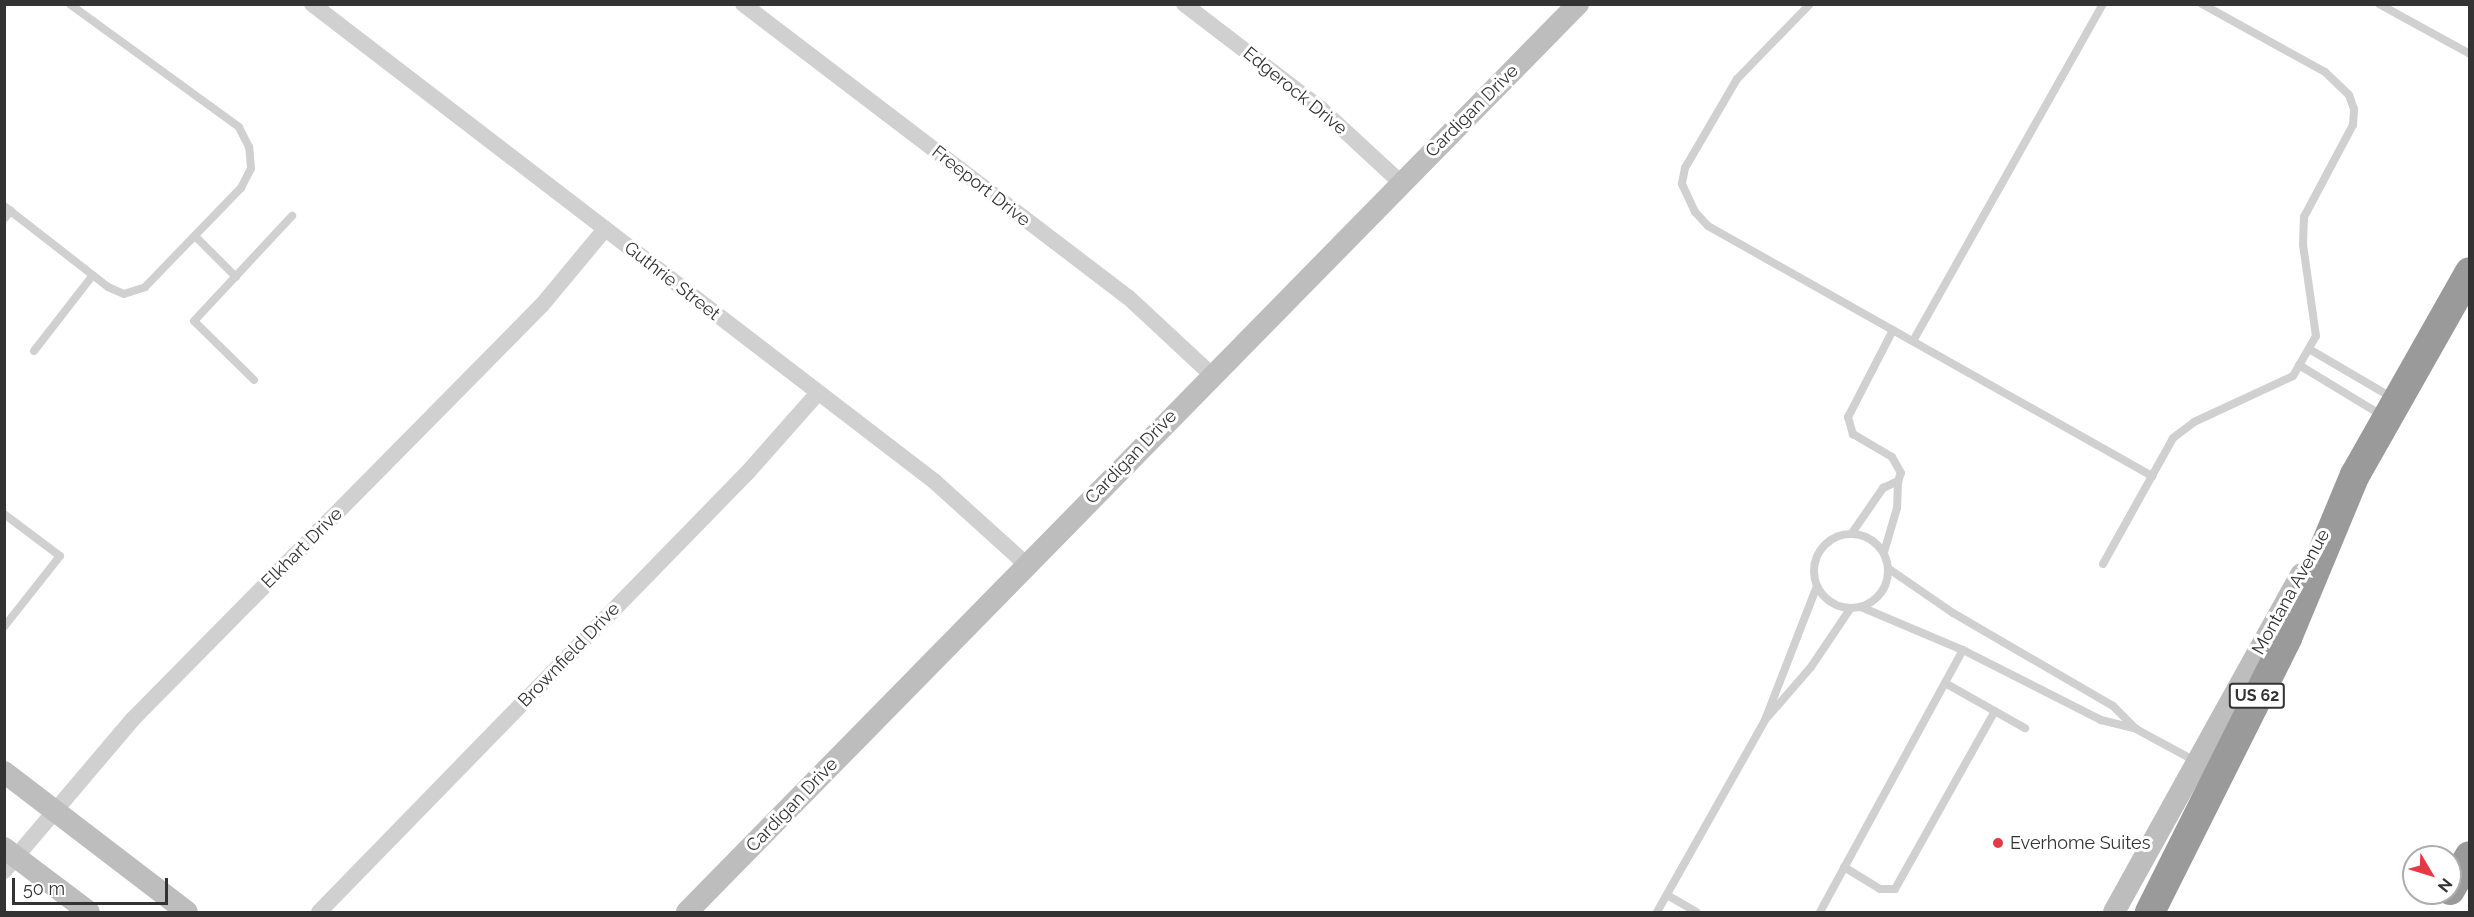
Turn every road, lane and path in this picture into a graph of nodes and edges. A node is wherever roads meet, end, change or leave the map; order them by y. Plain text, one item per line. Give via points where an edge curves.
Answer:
1 (70, 4) edge
2 (312, 4) edge
3 (743, 4) edge
4 (1578, 4) edge
5 (1810, 4) edge
6 (2103, 4) edge
7 (2202, 4) edge
8 (2379, 4) edge
9 (1196, 8) edge
10 (2469, 54) edge
11 (1401, 183) junction
12 (8, 208) edge
13 (292, 216) dead end
14 (4, 219) edge
15 (606, 230) junction
16 (195, 236) junction
17 (2469, 272) edge
18 (93, 275) junction
19 (236, 277) junction
20 (1893, 330) junction
21 (1912, 341) junction
22 (2309, 349) junction
23 (34, 351) dead end
24 (2299, 365) junction
25 (1212, 375) junction
26 (254, 380) dead end
27 (817, 394) junction
28 (2391, 409) junction
29 (2355, 475) junction
30 (2152, 476) junction
31 (1898, 481) junction
32 (4, 514) edge
33 (1852, 533) junction
34 (1884, 552) junction
35 (1026, 564) junction
36 (2103, 564) dead end
37 (1889, 569) junction
38 (1817, 586) junction
39 (1861, 607) junction
40 (1850, 609) junction
41 (4, 627) edge
42 (1963, 650) junction
43 (1945, 683) junction
44 (1995, 711) junction
45 (1765, 720) junction
46 (2025, 728) dead end
47 (2136, 729) junction
48 (2198, 763) junction
49 (4, 772) edge
50 (56, 812) junction
51 (9, 859) edge
52 (1844, 867) junction
53 (1667, 895) junction
54 (89, 912) edge
55 (187, 912) edge
56 (319, 912) edge
57 (687, 912) edge
58 (1657, 912) edge
59 (1696, 912) edge
60 (1820, 912) edge
61 (2114, 912) edge
62 (2150, 912) edge

1 - 16 lane via 239,128 249,147 251,168 241,188
2 - 15 street, Guthrie Street
3 - 25 street, Freeport Drive via 1128,297
4 - 11 street, Cardigan Drive
5 - 20 lane via 1731,87 1685,168 1682,184 1695,212 1708,226
6 - 21 lane
7 - 22 lane via 2325,72 2349,95 2354,109 2353,125 2304,217 2303,245 2316,336
8 - 10 lane
9 - 11 street, Edgerock Drive via 1320,108
11 - 25 street, Cardigan Drive
12 - 14 lane
12 - 18 lane
13 - 19 lane
15 - 27 street, Guthrie Street
15 - 50 street, Elkhart Drive via 542,305 132,720
16 - 18 lane via 145,287 124,294
16 - 19 lane
17 - 28 highway, Montana Avenue / US 62
18 - 23 lane
19 - 26 lane via 194,321
20 - 21 lane
20 - 31 lane via 1848,417 1859,439 1892,457 1901,473
21 - 30 lane
22 - 24 lane
22 - 28 lane
24 - 28 lane
24 - 30 lane via 2293,376 2194,423 2173,438
25 - 35 street, Cardigan Drive
27 - 35 street, Guthrie Street via 934,481
27 - 56 street, Brownfield Drive via 748,472
28 - 29 highway, Montana Avenue / US 62
29 - 48 street, Montana Avenue
29 - 62 highway, US 62 via 2287,638
30 - 36 lane
31 - 33 lane via 1883,488
31 - 34 lane via 1897,508
32 - 41 lane via 60,556
33 - 34 lane via 1865,536
33 - 38 lane via 1827,542 1819,552 1814,563
34 - 37 lane
35 - 57 street, Cardigan Drive
37 - 39 lane via 1884,590
37 - 47 lane via 1953,613 2113,706
38 - 40 lane via 1832,604
38 - 45 lane
39 - 40 lane
39 - 42 lane
40 - 45 lane via 1811,667
42 - 43 lane
42 - 47 lane via 2101,720
43 - 44 lane
43 - 52 lane
44 - 46 lane
44 - 52 lane via 1895,889 1880,889
45 - 53 lane
47 - 48 lane
48 - 61 street, Montana Avenue
49 - 50 street
50 - 51 street, Elkhart Drive
50 - 55 street
51 - 54 street
52 - 60 lane
53 - 58 lane
53 - 59 lane

